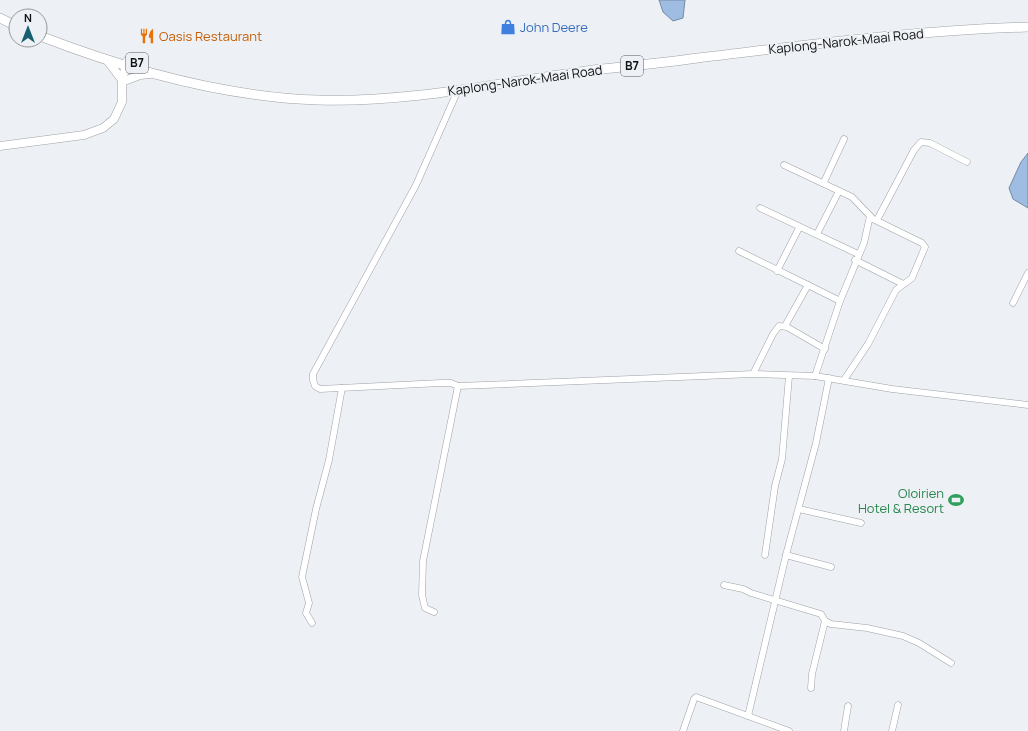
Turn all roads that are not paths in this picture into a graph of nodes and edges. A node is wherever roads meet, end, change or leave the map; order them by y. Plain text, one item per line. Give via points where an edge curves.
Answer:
1 (1028, 27) edge
2 (48, 34) edge
3 (48, 39) edge
4 (107, 60) junction
5 (128, 63) junction
6 (159, 74) junction
7 (124, 82) junction
8 (458, 90) junction
9 (236, 92) junction
10 (844, 139) dead end
11 (0, 146) edge
12 (967, 162) dead end
13 (784, 165) dead end
14 (824, 182) junction
15 (839, 191) junction
16 (760, 208) dead end
17 (870, 216) junction
18 (877, 220) junction
19 (799, 228) junction
20 (817, 234) junction
21 (739, 251) dead end
22 (856, 257) junction
23 (777, 271) junction
24 (1028, 273) edge
25 (903, 284) junction
26 (808, 285) junction
27 (840, 301) junction
28 (1013, 303) dead end
29 (785, 326) junction
30 (825, 348) junction
31 (753, 374) junction
32 (789, 376) junction
33 (815, 376) junction
34 (829, 378) junction
35 (844, 380) junction
36 (458, 386) junction
37 (342, 388) junction
38 (1028, 405) edge
39 (799, 509) junction
40 (861, 523) dead end
41 (765, 555) dead end
42 (786, 555) junction
43 (831, 567) dead end
44 (724, 586) dead end
45 (776, 601) junction
46 (434, 612) dead end
47 (825, 621) junction
48 (312, 623) dead end
49 (951, 663) dead end
50 (811, 688) dead end
51 (898, 705) dead end
52 (848, 706) dead end
53 (748, 716) junction
54 (683, 731) edge
55 (789, 731) edge
56 (844, 731) edge
57 (892, 731) edge

1 - 8 highway, Kaplong-Narok-Maai Road / B7 via 962,29 782,47
2 - 5 highway, Kaplong-Narok-Maai Road / B7
3 - 4 highway, Kaplong-Narok-Maai Road / B7
4 - 5 highway, Kaplong-Narok-Maai Road / B7
4 - 7 main road
5 - 6 highway, Kaplong-Narok-Maai Road / B7
5 - 7 main road
5 - 9 highway, Kaplong-Narok-Maai Road / B7 via 224,85
6 - 7 main road via 140,75
6 - 9 highway, Kaplong-Narok-Maai Road / B7
7 - 11 main road via 118,112 109,124 96,132
8 - 9 highway, Kaplong-Narok-Maai Road / B7 via 338,100
8 - 37 street via 416,186 313,374 313,383 318,388
10 - 14 street
12 - 18 street via 930,143 921,142 914,150
13 - 14 street
14 - 15 street
15 - 17 street via 856,199
15 - 20 street
16 - 19 street
17 - 18 street
17 - 22 street via 864,243
18 - 25 street via 925,245 925,252 912,278
19 - 20 street
19 - 23 street
20 - 22 street
21 - 23 street
22 - 25 street
22 - 27 street
23 - 26 street
24 - 28 street
25 - 35 street via 896,290 868,344
26 - 27 street
26 - 29 street
27 - 30 street
29 - 30 street
29 - 31 street via 779,326 773,334
30 - 33 street
31 - 32 street
31 - 36 street
32 - 33 street
32 - 41 street via 782,459 775,486
33 - 34 street
34 - 35 street
34 - 39 street
35 - 38 street via 892,389
36 - 37 street via 441,383
36 - 46 street via 423,561 422,595 425,608
37 - 48 street via 329,460 314,516 302,577 309,602 306,613
39 - 40 street
39 - 42 street
42 - 43 street
42 - 45 street
44 - 45 street via 743,589
45 - 47 street via 821,614
45 - 53 street
47 - 49 street via 903,636
47 - 50 street
51 - 57 street
52 - 56 street
53 - 54 street via 696,697
53 - 55 street

